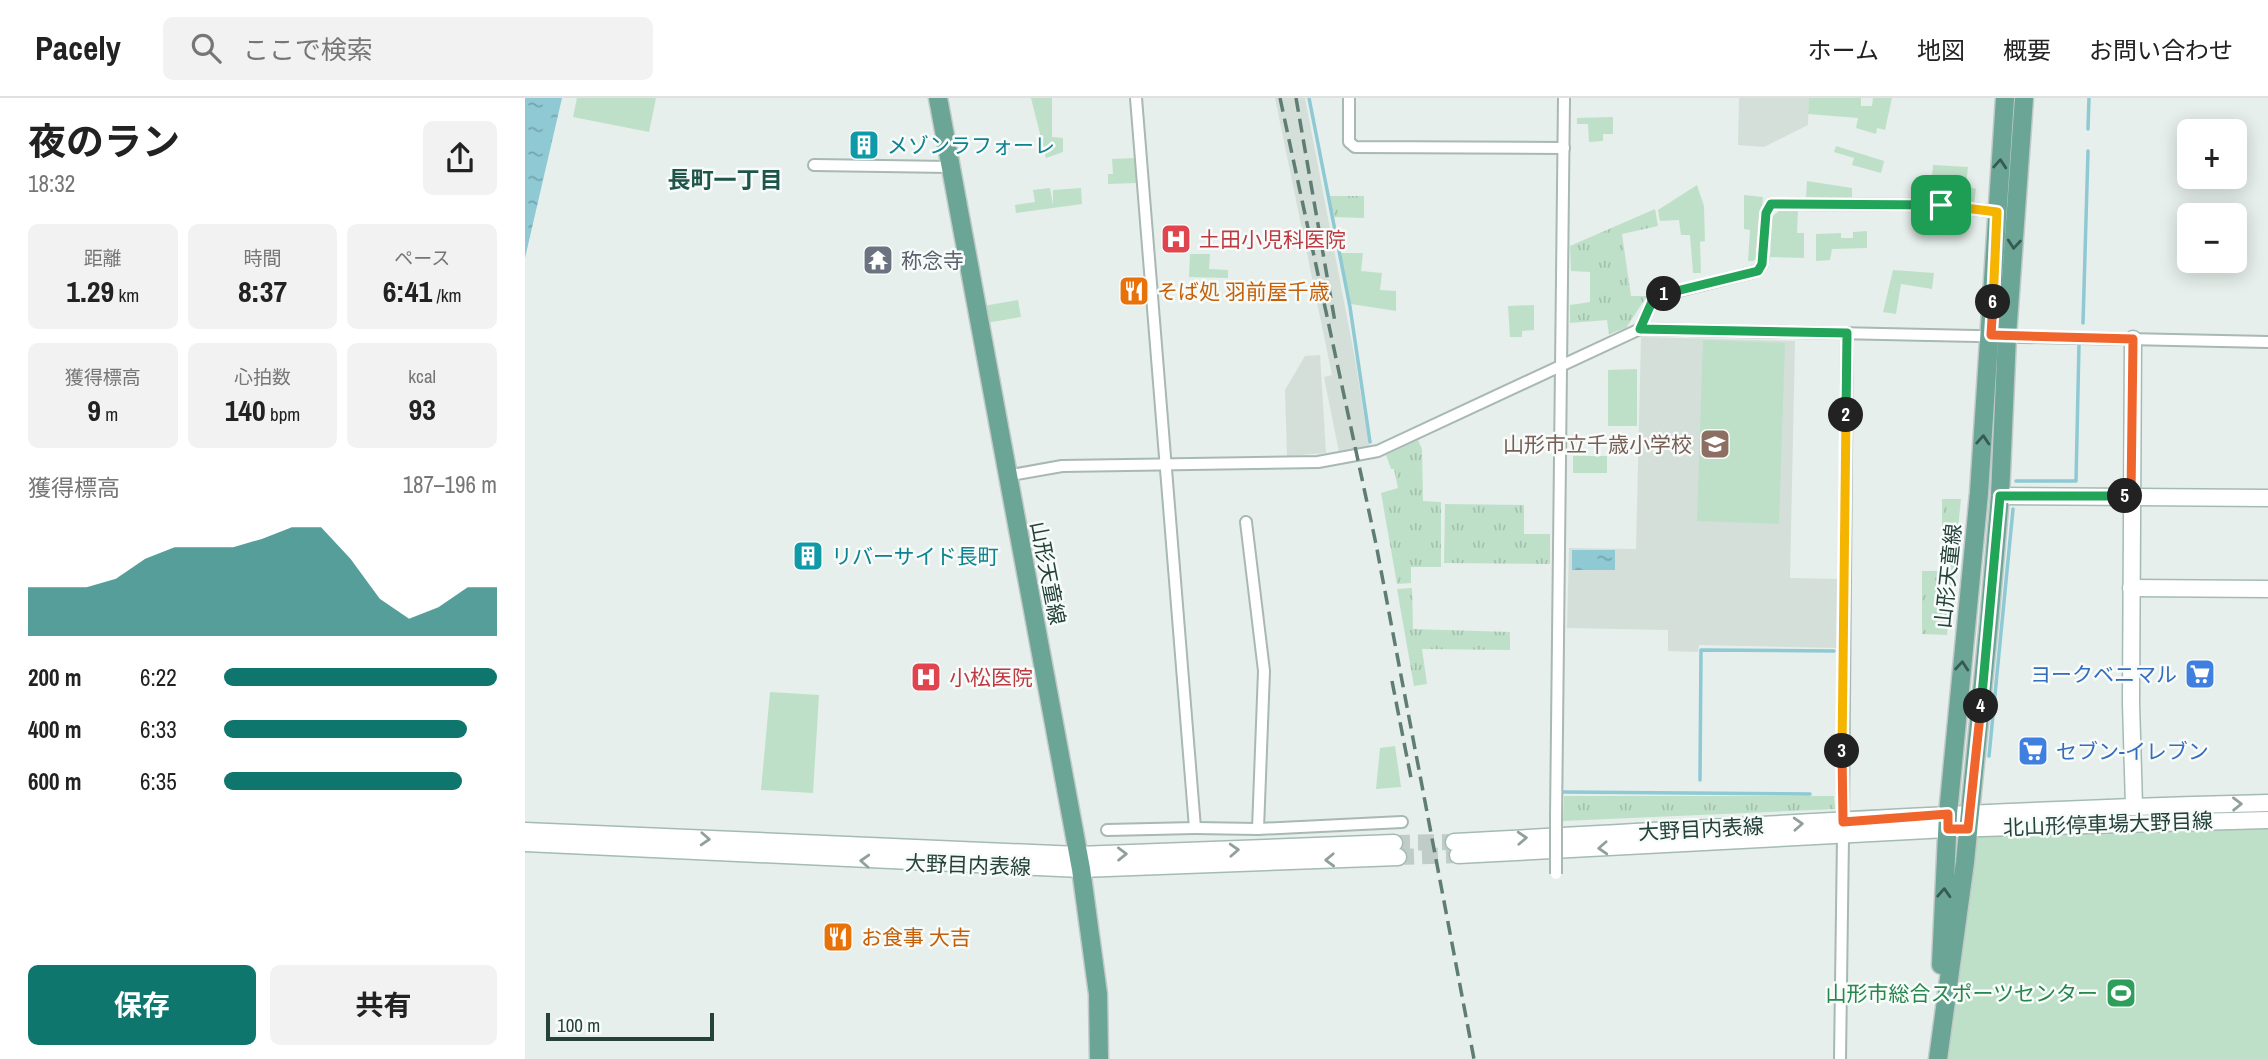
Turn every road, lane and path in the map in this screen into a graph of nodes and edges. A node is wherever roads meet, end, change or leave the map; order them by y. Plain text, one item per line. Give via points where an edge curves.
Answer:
1 (937, 98) edge
2 (1136, 98) edge
3 (1349, 98) edge
4 (1564, 98) edge
5 (2005, 98) edge
6 (2024, 98) edge
7 (1564, 148) junction
8 (814, 165) dead end
9 (950, 167) junction
10 (1997, 212) junction
11 (1640, 329) junction
12 (1847, 333) junction
13 (1999, 335) junction
14 (2133, 339) junction
15 (2268, 342) edge
16 (1561, 365) junction
17 (1165, 466) junction
18 (1006, 476) junction
19 (2000, 496) junction
20 (2131, 496) junction
21 (2268, 498) edge
22 (1246, 522) dead end
23 (2131, 588) junction
24 (2268, 589) edge
25 (2268, 803) edge
26 (2134, 806) junction
27 (1969, 820) junction
28 (2268, 820) edge
29 (1948, 821) junction
30 (1402, 822) dead end
31 (1195, 828) junction
32 (1258, 829) junction
33 (1843, 829) junction
34 (1107, 830) dead end
35 (532, 837) edge
36 (1456, 848) tunnel mouth
37 (1396, 850) tunnel mouth
38 (1079, 862) junction
39 (1556, 874) dead end
40 (1099, 1059) edge
41 (1840, 1059) edge

1 - 9 main road, 山形天童線
2 - 17 street
3 - 7 street via 1349,142 1355,147
4 - 7 street
10 -> 5 main road, 山形天童線
6 -> 13 main road, 山形天童線
7 - 16 street
8 - 9 street
9 - 18 main road, 山形天童線
10 - 11 street via 1941,205 1771,204 1758,271 1654,297
10 - 13 main road, 山形天童線
11 - 12 street
11 - 16 street
12 - 13 street
12 - 33 street
13 - 14 street
13 - 19 main road, 山形天童線
29 -> 13 main road, 山形天童線
14 - 15 street
14 - 20 main road
16 - 17 street via 1378,451 1318,462
16 - 39 street, bridge
17 - 18 street via 1062,466
17 - 31 street
18 - 38 main road, 山形天童線
19 - 20 main road
19 - 27 main road, 山形天童線
20 - 21 main road
20 - 23 main road
22 - 32 street via 1264,671
23 - 24 main road
23 - 26 main road
26 -> 25 main road, 北山形停車場大野目線
26 - 27 main road, 北山形停車場大野目線
27 - 28 main road, 北山形停車場大野目線
27 - 29 main road, 北山形停車場大野目線
27 -> 29 main road, 山形天童線 via 1938,1059
29 - 33 main road, 大野目内表線
30 - 32 street
31 - 32 street
31 - 34 street
33 - 36 main road, 大野目内表線
33 - 41 street
35 - 38 main road, 大野目内表線
37 - 38 main road, 大野目内表線
38 - 40 main road, 山形天童線 via 1098,994

